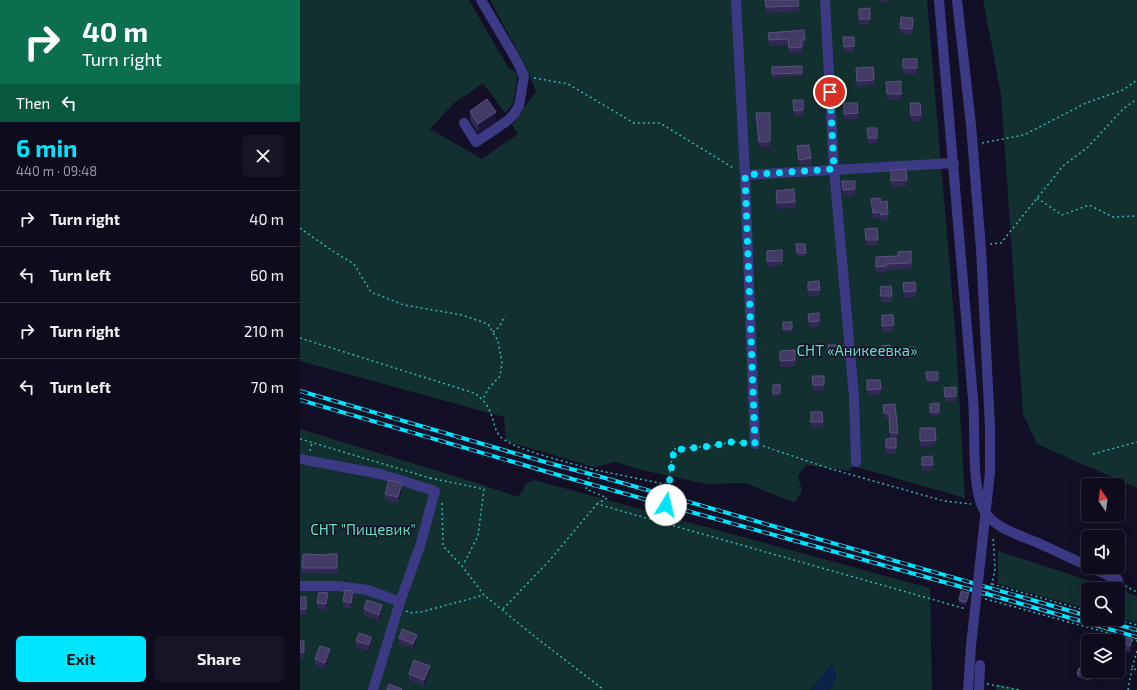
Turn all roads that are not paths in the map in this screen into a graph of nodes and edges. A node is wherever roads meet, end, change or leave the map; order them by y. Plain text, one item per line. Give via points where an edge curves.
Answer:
1 (481, 0) edge
2 (736, 0) edge
3 (825, 0) edge
4 (939, 0) edge
5 (957, 0) edge
6 (464, 123) dead end
7 (954, 163) junction
8 (834, 169) junction
9 (745, 175) junction
10 (755, 444) road end
11 (300, 459) edge
12 (856, 462) dead end
13 (1081, 562) edge
14 (1106, 574) edge
15 (1118, 580) road end
16 (300, 586) edge
17 (400, 602) junction
18 (980, 665) dead end
19 (982, 687) edge
20 (373, 690) edge
21 (968, 690) edge

1 - 6 street via 524,76 519,106 507,121 476,142
2 - 9 street
3 - 8 street
4 - 7 street
5 - 21 street, bridge via 981,247 990,427 990,472
7 - 8 street
7 - 13 street via 974,402 976,481 981,505 992,520
8 - 9 street
8 - 12 street via 854,396
9 - 10 street
11 - 17 street via 380,474 435,491 420,546
14 - 15 street
16 - 17 street via 337,586 368,590
17 - 20 street
18 - 19 street

